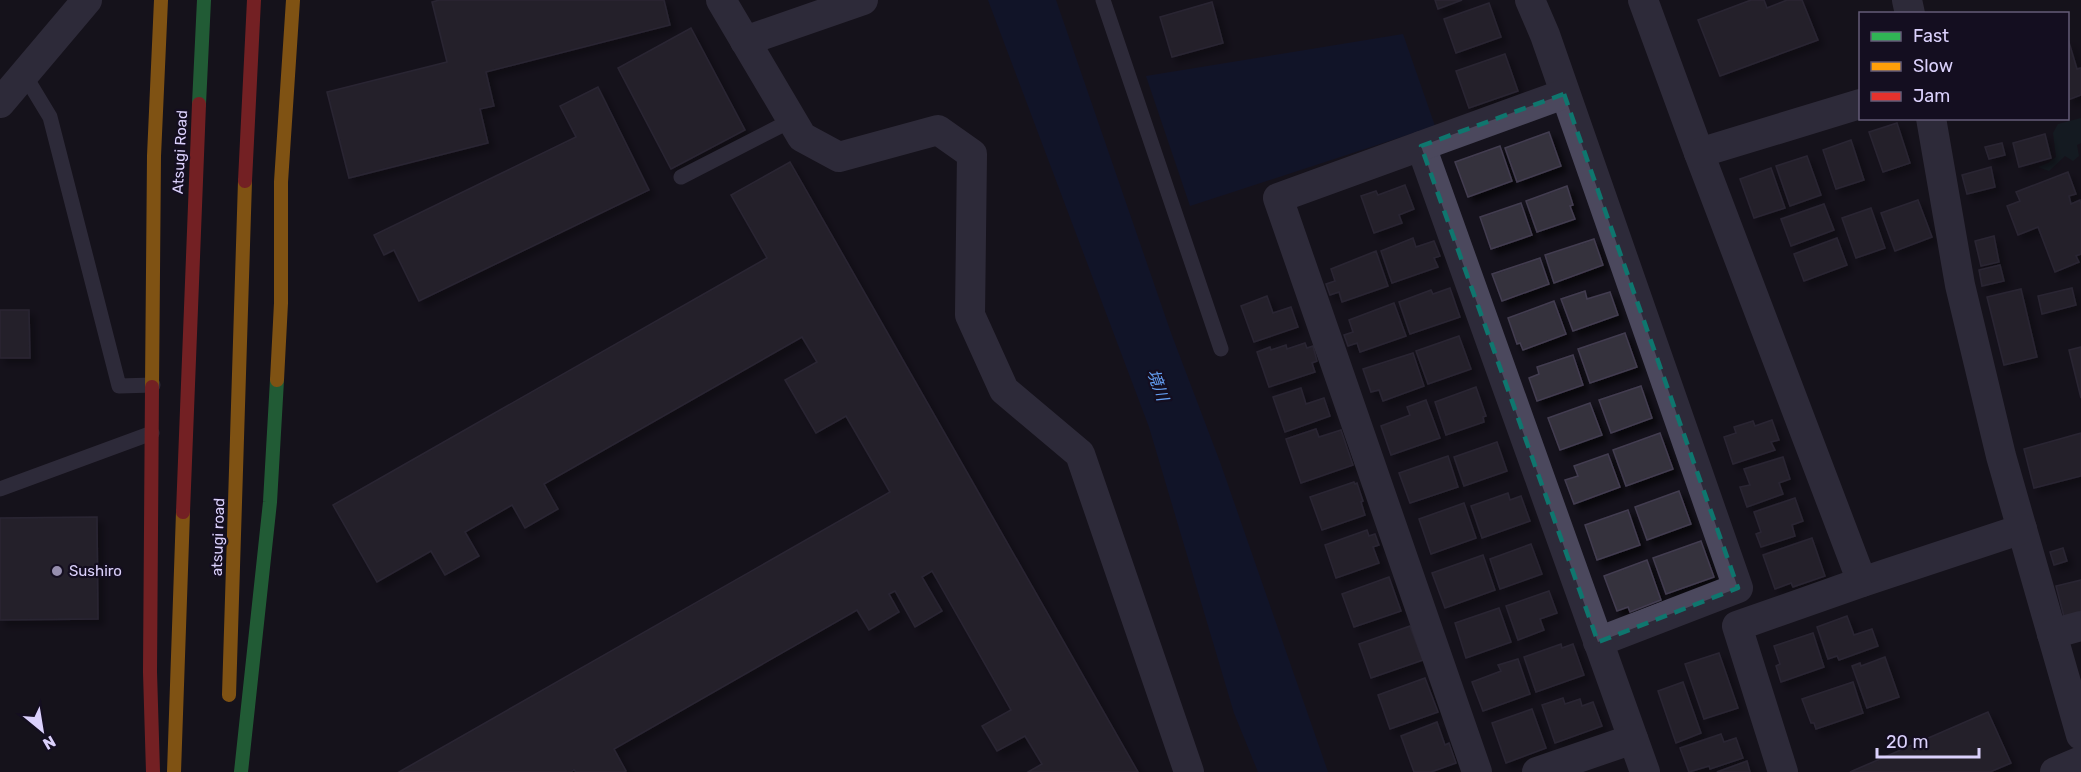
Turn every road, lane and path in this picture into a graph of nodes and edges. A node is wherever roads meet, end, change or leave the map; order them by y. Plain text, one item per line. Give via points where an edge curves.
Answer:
1 (87, 0) edge
2 (161, 0) edge
3 (204, 0) edge
4 (254, 0) edge
5 (293, 0) edge
6 (721, 0) edge
7 (863, 0) edge
8 (1103, 0) edge
9 (1530, 0) edge
10 (1643, 0) edge
11 (745, 41) junction
12 (24, 74) junction
13 (1564, 94) junction
14 (0, 103) edge
15 (1859, 104) edge
16 (792, 120) junction
17 (1931, 120) edge
18 (1421, 146) junction
19 (1699, 153) junction
20 (681, 177) dead end
21 (1221, 349) dead end
22 (153, 385) junction
23 (152, 433) junction
24 (0, 489) edge
25 (2022, 529) junction
26 (1862, 582) junction
27 (2081, 626) edge
28 (2052, 634) junction
29 (1598, 642) junction
30 (228, 713) dead end
31 (2081, 735) edge
32 (1633, 739) junction
33 (2081, 761) edge
34 (153, 772) edge
35 (174, 772) edge
36 (241, 772) edge
37 (1189, 772) edge
38 (1477, 772) edge
39 (1538, 772) edge
40 (1645, 772) edge
41 (1783, 772) edge
42 (2055, 772) edge

1 - 12 street
2 - 22 highway via 154,156
3 - 35 highway, Atsugi Road
4 - 30 highway, atsugi road via 244,176
5 - 36 highway via 281,182 281,303 270,502
6 - 11 street
7 - 11 street
8 - 21 lane
9 - 13 street
10 - 19 street
11 - 16 street
12 - 14 street
12 - 22 lane via 50,117 119,386
13 - 18 street
13 - 29 street via 1738,588
15 - 19 street
16 - 20 lane
16 - 37 street via 802,137 839,156 938,130 972,154 970,315 1004,390 1080,454
17 - 25 street via 1960,285
18 - 29 street
18 - 38 street via 1278,198
19 - 26 street
22 - 23 highway
23 - 24 lane
23 - 34 highway
25 - 26 street
25 - 28 street
26 - 41 street via 1737,626
27 - 28 street
28 - 31 street
29 - 32 street
32 - 39 street
32 - 40 street
33 - 42 street

